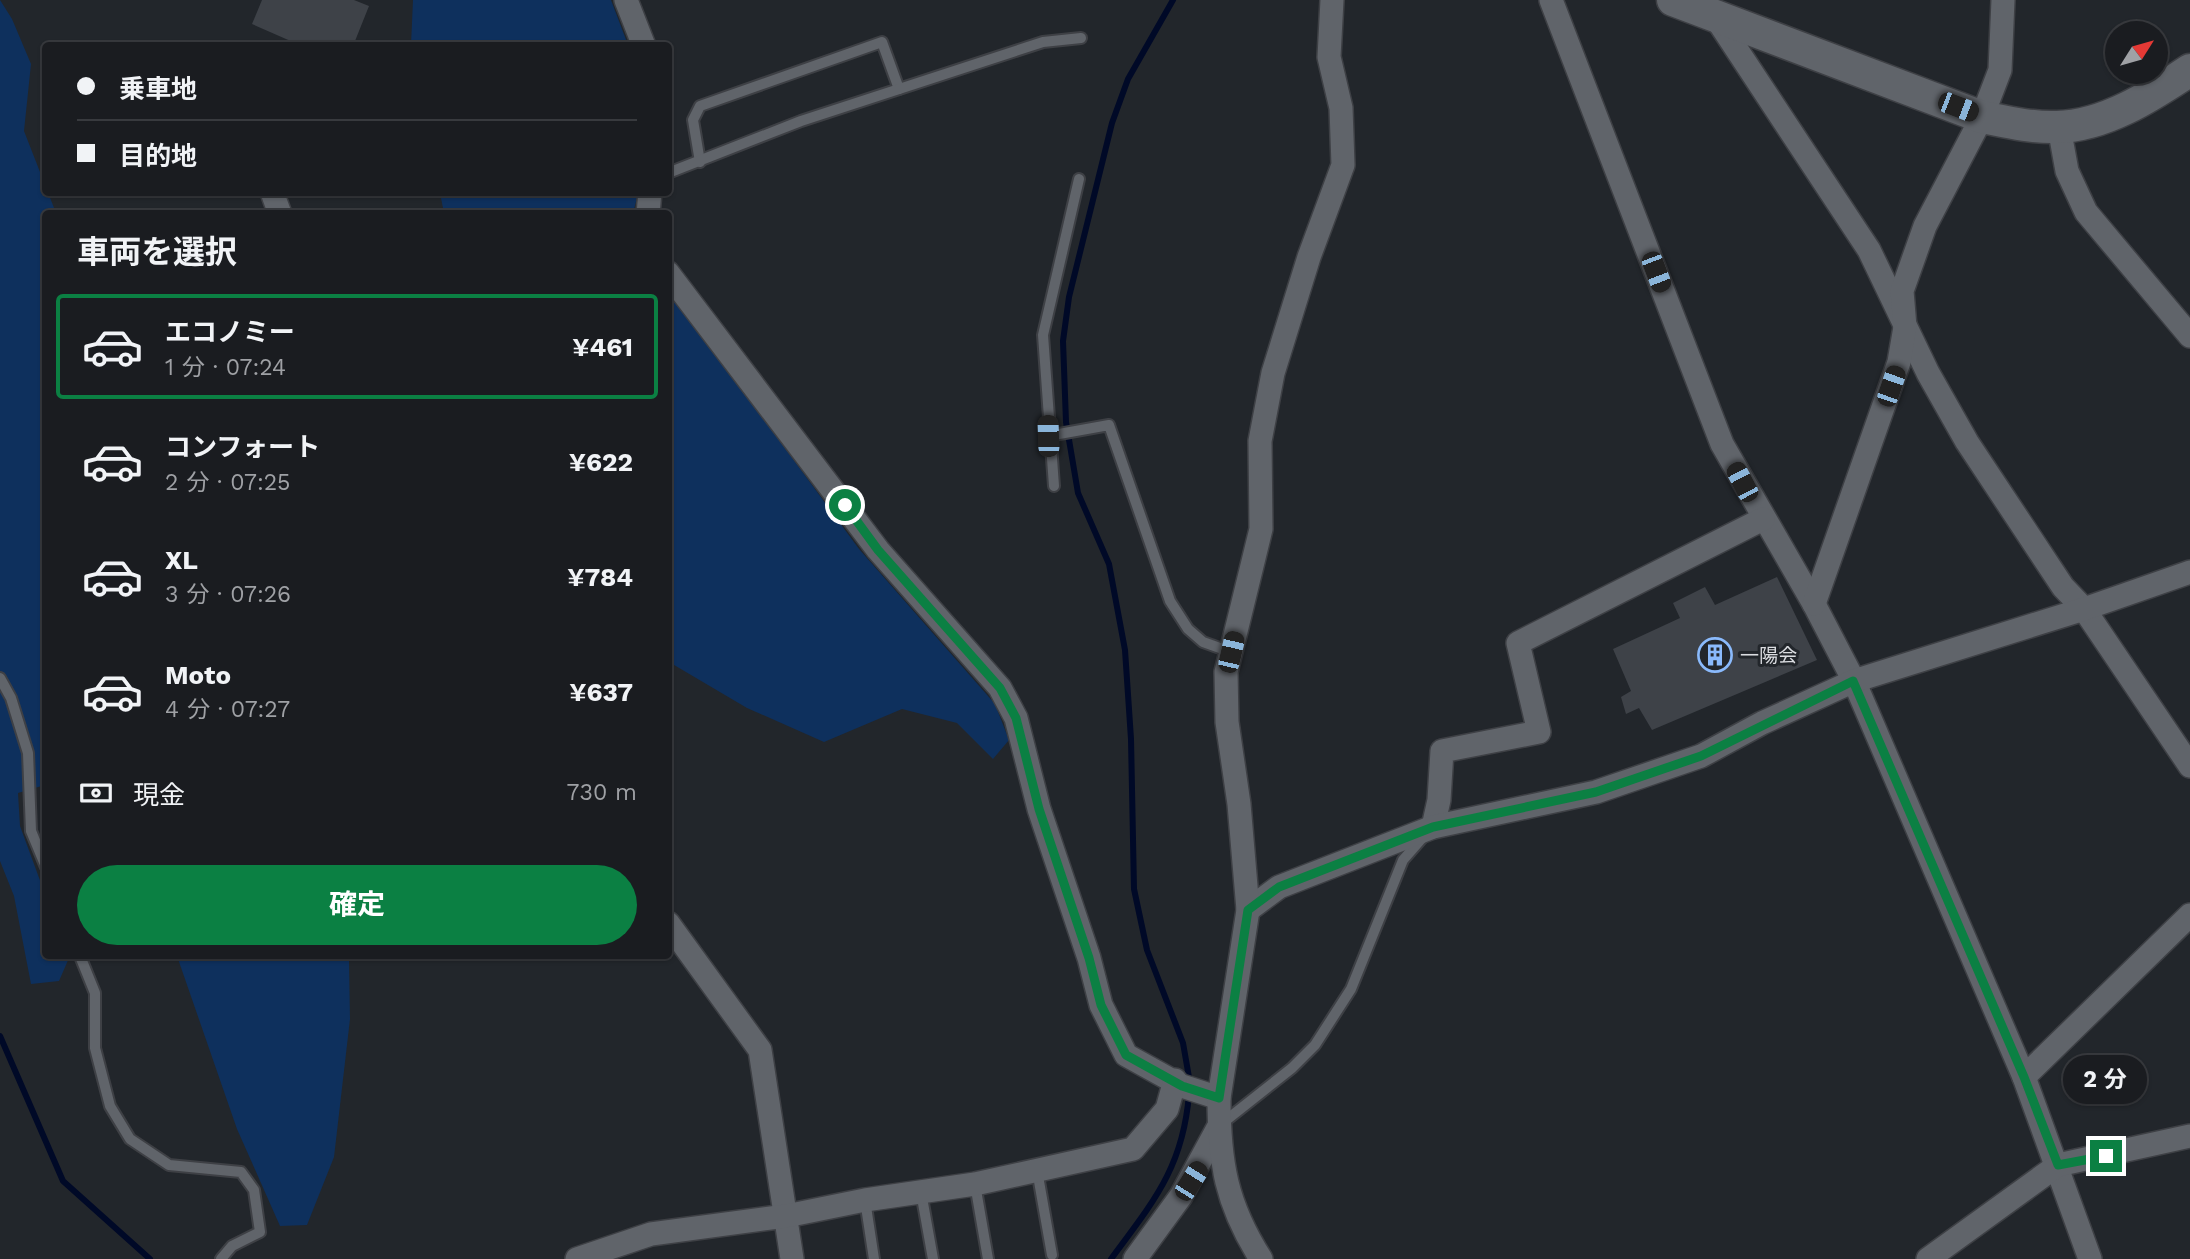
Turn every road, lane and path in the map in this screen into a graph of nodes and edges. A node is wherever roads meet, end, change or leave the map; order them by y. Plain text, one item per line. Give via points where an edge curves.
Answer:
1 (626, 0) edge
2 (1332, 0) edge
3 (1551, 0) edge
4 (1673, 0) edge
5 (2003, 0) edge
6 (1709, 7) edge
7 (1081, 38) dead end
8 (642, 42) edge
9 (2190, 71) edge
10 (900, 89) junction
11 (1982, 117) junction
12 (2059, 127) junction
13 (700, 162) junction
14 (672, 172) edge
15 (1079, 179) dead end
16 (672, 278) edge
17 (1905, 327) junction
18 (2190, 336) edge
19 (1052, 435) junction
20 (1054, 486) dead end
21 (1763, 519) junction
22 (2190, 572) edge
23 (1814, 604) junction
24 (2084, 609) junction
25 (1231, 652) junction
26 (0, 678) edge
27 (1853, 681) junction
28 (2190, 766) edge
29 (1433, 827) junction
30 (42, 857) edge
31 (1248, 910) junction
32 (2190, 915) edge
33 (672, 929) edge
34 (81, 959) edge
35 (2024, 1077) junction
36 (1194, 1089) junction
37 (1219, 1126) junction
38 (2190, 1136) edge
39 (2058, 1165) junction
40 (1037, 1170) junction
41 (975, 1184) junction
42 (921, 1192) junction
43 (865, 1200) junction
44 (786, 1216) junction
45 (1052, 1255) dead end
46 (1254, 1255) edge
47 (222, 1259) edge
48 (576, 1259) edge
49 (792, 1259) edge
50 (874, 1259) edge
51 (933, 1259) edge
52 (988, 1259) edge
53 (1135, 1259) edge
54 (1928, 1259) edge
55 (2090, 1259) edge

1 - 8 street
2 - 25 street via 1329,57 1341,108 1343,164 1273,373 1260,441 1261,529
3 - 21 street via 1722,444
4 - 6 street
5 - 11 street via 2000,70
6 - 11 street
6 - 17 street via 1869,250
7 - 10 lane via 1043,42
9 - 12 street via 2110,116
10 - 13 lane via 801,121
10 - 13 lane via 882,42 700,106 693,120
11 - 12 street
11 - 17 street via 1925,226 1902,291
12 - 18 street via 2067,171 2086,212
13 - 14 lane
15 - 19 lane via 1043,335
16 - 36 street via 878,550 1000,688 1016,718 1039,809 1101,1005 1126,1055
17 - 23 street via 1899,362
17 - 24 street via 1967,442 2063,587
19 - 20 lane
19 - 25 lane via 1109,425 1170,601 1188,629 1203,642
21 - 23 street
21 - 29 street via 1518,643 1539,732 1442,751 1440,800
22 - 24 street
23 - 27 street
24 - 27 street
24 - 28 street
25 - 31 street via 1226,672 1227,722
26 - 30 lane via 28,753 31,831
27 - 29 street via 1701,756 1596,792
27 - 35 street
29 - 31 street via 1279,887
29 - 37 lane via 1403,860 1351,989 1315,1045
31 - 36 street
32 - 35 street
33 - 44 street via 760,1050
34 - 47 lane via 95,993 95,1048 110,1106 130,1139 169,1165 241,1172 254,1189 260,1232 232,1245
35 - 39 street
36 - 37 street
36 - 40 street via 1167,1109 1133,1149
37 - 46 street via 1227,1194
37 - 53 street via 1181,1196
38 - 39 street
39 - 54 street
39 - 55 street
40 - 41 street
40 - 45 lane
41 - 42 street
41 - 52 lane
42 - 43 street
42 - 51 lane
43 - 44 street
43 - 50 lane
44 - 48 street via 652,1234
44 - 49 street

